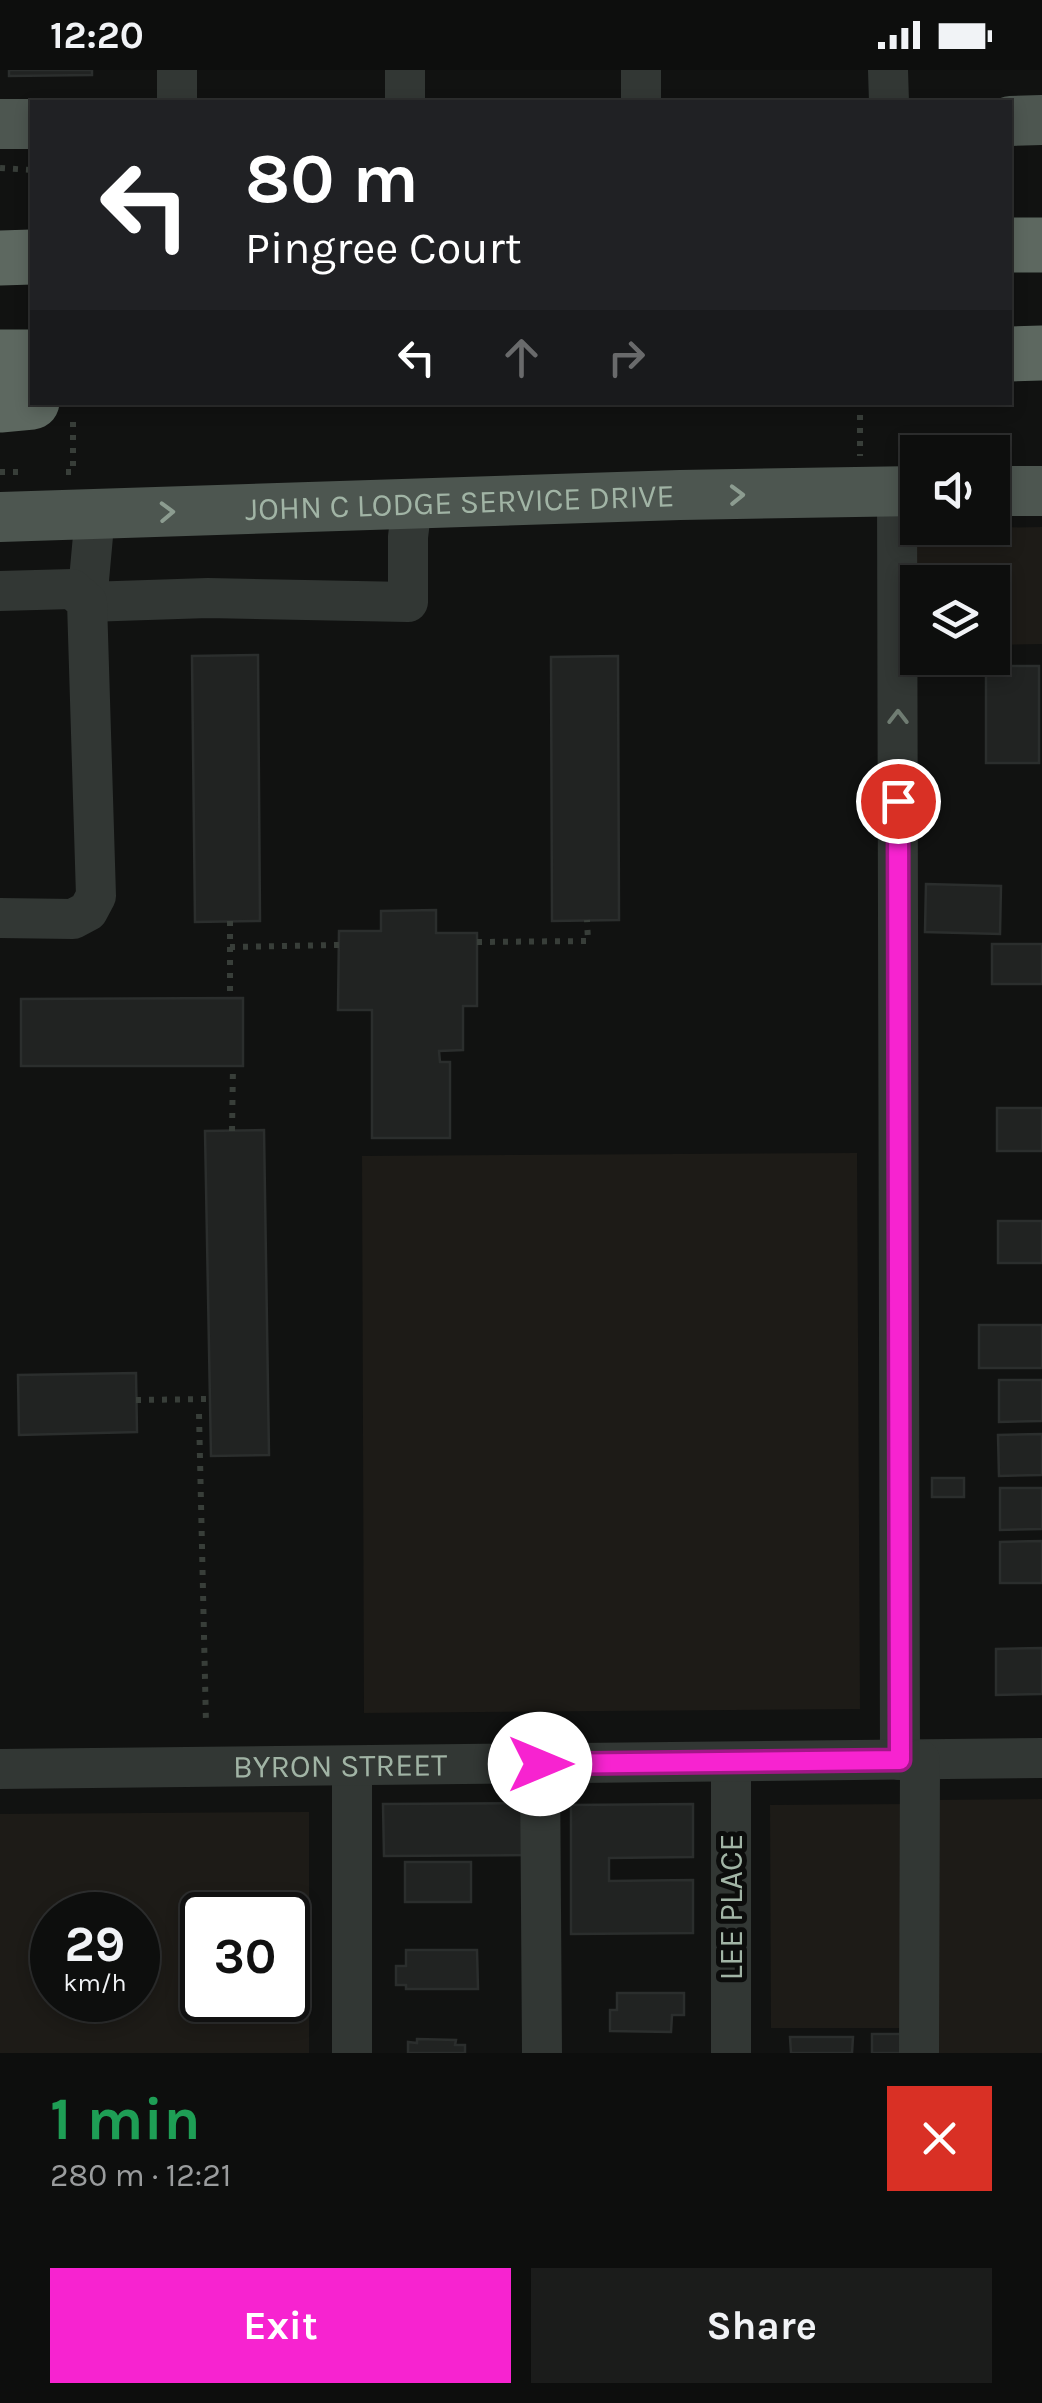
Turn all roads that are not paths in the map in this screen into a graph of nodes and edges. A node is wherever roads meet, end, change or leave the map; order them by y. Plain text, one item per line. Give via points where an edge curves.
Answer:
1 (177, 70) edge
2 (405, 70) edge
3 (641, 70) edge
4 (888, 70) edge
5 (177, 100) edge
6 (405, 100) edge
7 (641, 100) edge
8 (888, 100) edge
9 (1042, 120) edge
10 (1012, 121) edge
11 (0, 124) edge
12 (30, 124) edge
13 (1042, 245) edge
14 (1012, 246) edge
15 (30, 257) edge
16 (0, 258) edge
17 (1042, 353) edge
18 (1012, 354) edge
19 (0, 358) edge
20 (30, 358) edge
21 (30, 402) edge
22 (0, 404) edge
23 (1042, 490) edge
24 (900, 491) edge
25 (1010, 491) edge
26 (412, 504) junction
27 (95, 514) junction
28 (0, 516) edge
29 (907, 545) edge
30 (0, 591) edge
31 (87, 602) junction
32 (0, 918) edge
33 (1042, 1758) edge
34 (910, 1760) junction
35 (731, 1762) junction
36 (540, 1764) junction
37 (352, 1766) junction
38 (0, 1770) edge
39 (352, 2053) edge
40 (542, 2053) edge
41 (732, 2053) edge
42 (920, 2053) edge

1 - 5 street
2 - 6 street
3 - 7 street
4 - 8 street
9 - 10 main road
11 - 12 main road
13 - 14 highway
15 - 16 highway
17 - 18 highway
19 - 20 highway
21 - 22 highway
23 - 25 main road
26 -> 24 main road, JOHN C LODGE SERVICE DRIVE
27 -> 26 main road, JOHN C LODGE SERVICE DRIVE
26 - 31 street via 408,602
27 - 28 main road, JOHN C LODGE SERVICE DRIVE
27 - 31 street
34 -> 29 street
30 - 31 street via 72,589
31 - 32 street via 96,896 73,919
33 - 34 street, BYRON STREET
34 - 35 street, BYRON STREET
34 - 42 street
35 - 36 street, BYRON STREET
35 - 41 street, LEE PLACE
36 - 37 street, BYRON STREET
36 - 40 street
37 - 38 street, BYRON STREET
37 - 39 street

